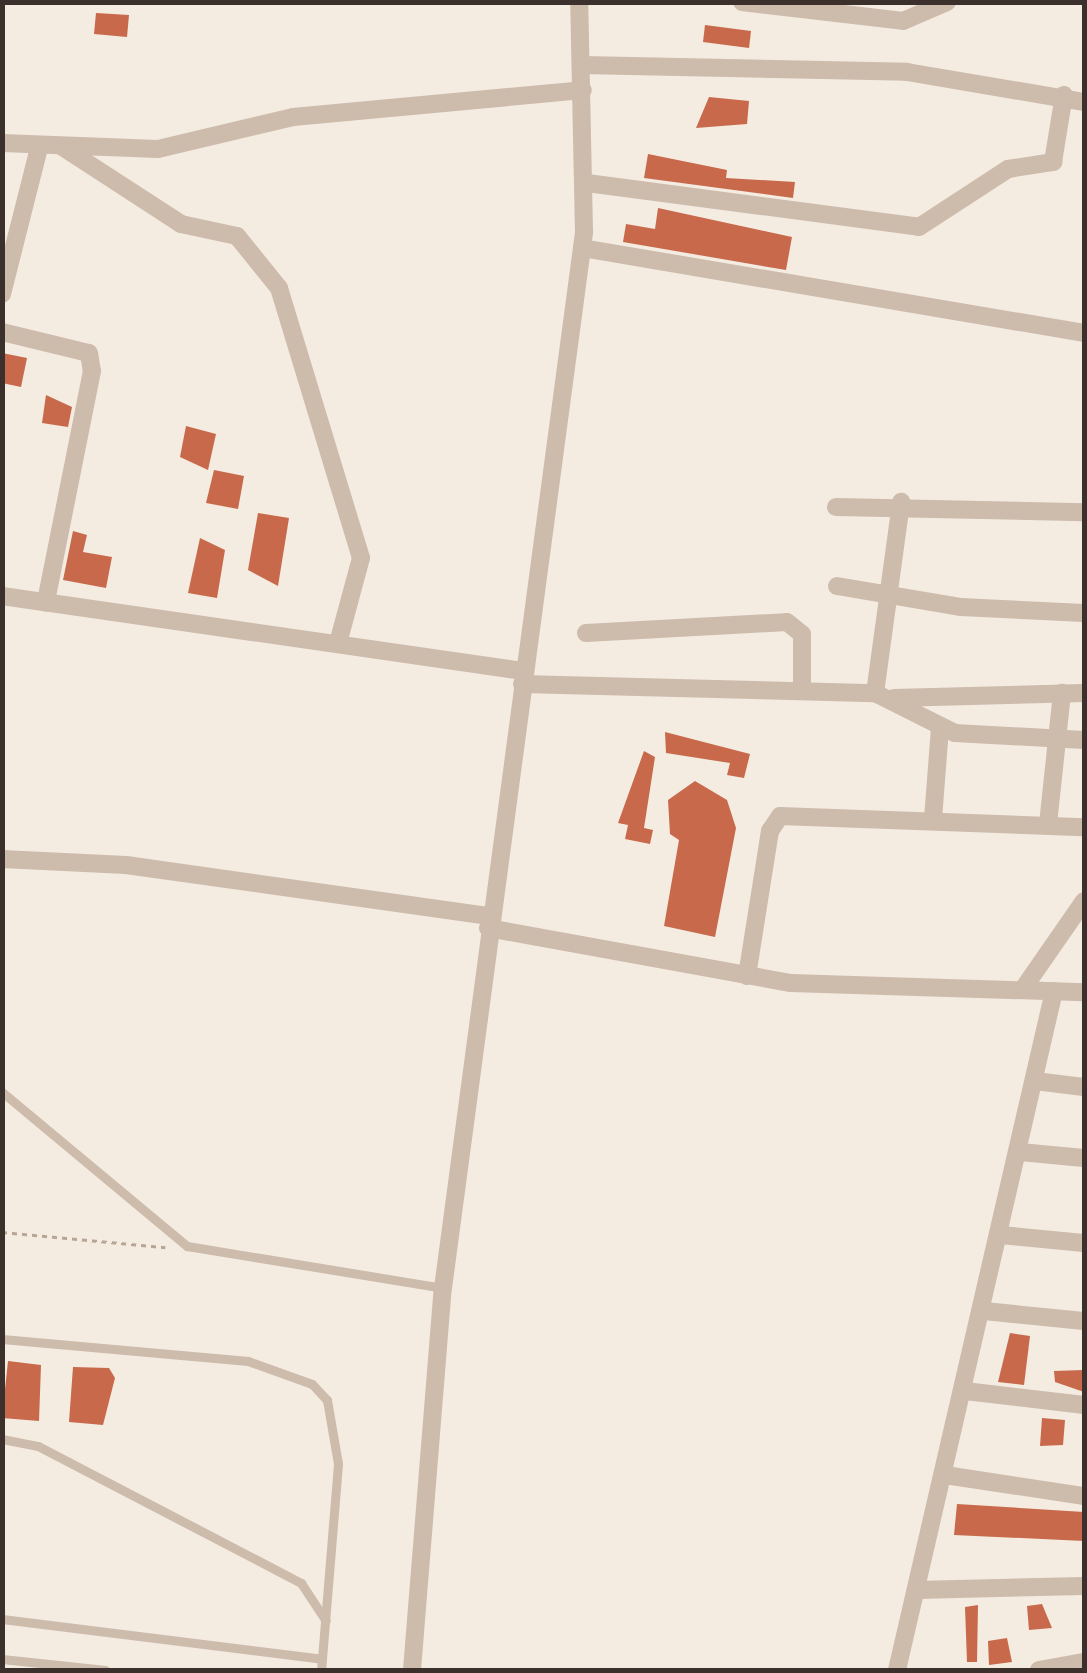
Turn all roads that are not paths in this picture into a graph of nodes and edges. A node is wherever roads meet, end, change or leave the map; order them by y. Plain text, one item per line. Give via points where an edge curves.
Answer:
1 (580, 2) edge
2 (742, 2) edge
3 (947, 2) edge
4 (582, 65) junction
5 (583, 90) junction
6 (1064, 95) junction
7 (1084, 102) edge
8 (2, 143) edge
9 (62, 146) junction
10 (39, 148) junction
11 (587, 183) junction
12 (582, 248) junction
13 (2, 294) edge
14 (2, 332) edge
15 (1084, 334) edge
16 (901, 502) junction
17 (836, 507) dead end
18 (1084, 512) edge
19 (837, 586) dead end
20 (889, 589) junction
21 (2, 596) edge
22 (46, 602) junction
23 (1084, 613) edge
24 (586, 632) dead end
25 (338, 643) junction
26 (522, 677) junction
27 (802, 691) junction
28 (1062, 693) junction
29 (1084, 693) edge
30 (884, 695) junction
31 (940, 726) junction
32 (1058, 740) junction
33 (1084, 740) edge
34 (933, 819) junction
35 (1048, 824) junction
36 (1084, 828) edge
37 (2, 859) edge
38 (1084, 901) edge
39 (488, 922) junction
40 (747, 976) junction
41 (1023, 988) junction
42 (1054, 991) junction
43 (1084, 992) edge
44 (1034, 1081) junction
45 (1084, 1087) edge
46 (2, 1092) edge
47 (1020, 1152) junction
48 (1084, 1158) edge
49 (1001, 1235) junction
50 (1084, 1243) edge
51 (443, 1288) junction
52 (984, 1311) junction
53 (1084, 1322) edge
54 (2, 1339) edge
55 (965, 1392) junction
56 (1084, 1405) edge
57 (2, 1440) edge
58 (945, 1475) junction
59 (1084, 1496) edge
60 (1084, 1586) edge
61 (917, 1590) junction
62 (2, 1619) edge
63 (326, 1621) junction
64 (2, 1659) edge
65 (322, 1659) junction
66 (1078, 1665) edge
67 (105, 1670) edge
68 (321, 1670) edge
69 (412, 1670) edge
70 (898, 1670) edge
71 (1040, 1670) edge

1 - 4 street
2 - 3 street via 903,21
4 - 5 street
4 - 6 street via 907,72
5 - 9 street via 294,117 158,149
5 - 11 street
6 - 7 street
6 - 11 street via 1054,162 1008,169 919,227
8 - 10 street
9 - 10 street
9 - 25 street via 181,224 237,236 279,288 361,558
10 - 13 street
11 - 12 street
12 - 15 street
12 - 26 street
14 - 22 street via 89,353 92,371
16 - 17 street
16 - 18 street
16 - 20 street
19 - 20 street
20 - 23 street via 961,607
20 - 30 street
21 - 22 street
22 - 25 street
24 - 27 street via 787,622 802,634
25 - 26 street
26 - 27 street
26 - 39 street
27 - 30 street
28 - 29 street
28 - 30 street
28 - 32 street
30 - 31 street
31 - 32 street
31 - 34 street
32 - 33 street
32 - 35 street
34 - 35 street
34 - 40 street via 773,822
35 - 36 street
37 - 39 street via 126,865
38 - 41 street
39 - 40 street
39 - 51 street
40 - 41 street
41 - 42 street
42 - 43 street
42 - 44 street
44 - 45 street
44 - 47 street
46 - 51 lane via 187,1246
47 - 48 street
47 - 49 street
49 - 50 street
49 - 52 street
51 - 69 street
52 - 53 street
52 - 55 street
54 - 63 lane via 248,1361 312,1384 327,1400 338,1464
55 - 56 street
55 - 58 street
57 - 63 lane via 55,1454 301,1583
58 - 59 street
58 - 61 street
60 - 61 street
61 - 70 street
62 - 65 lane
63 - 65 lane
64 - 67 lane
65 - 68 lane
66 - 71 street

